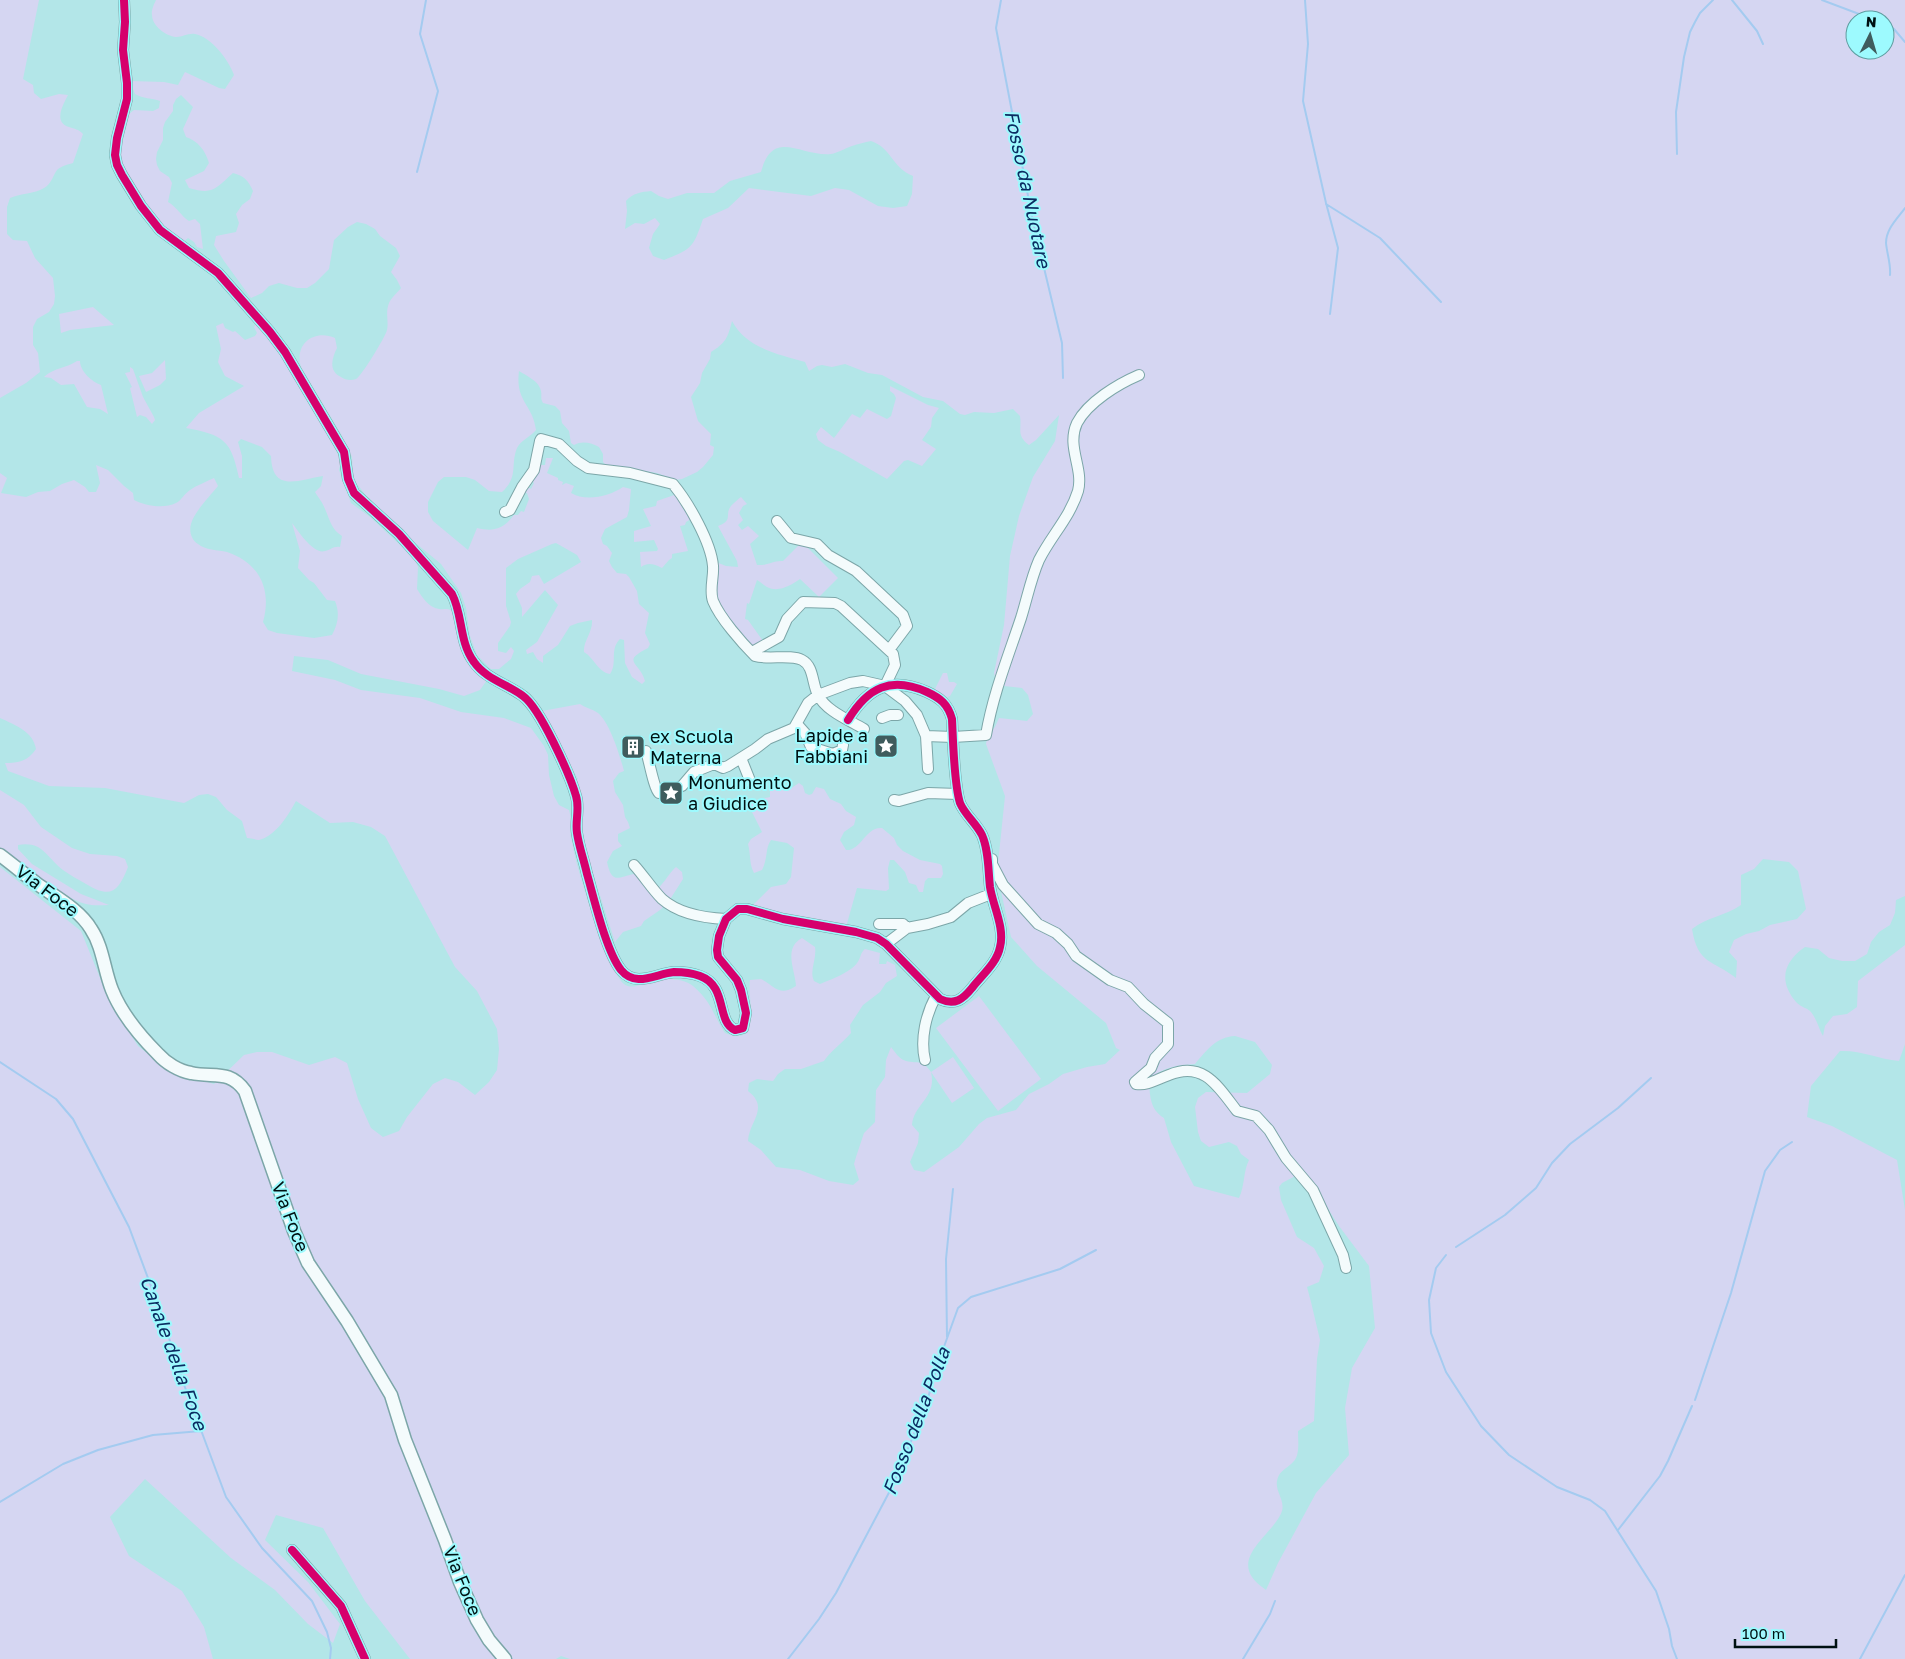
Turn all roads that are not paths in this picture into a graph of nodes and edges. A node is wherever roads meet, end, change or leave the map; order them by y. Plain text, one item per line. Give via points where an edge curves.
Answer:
1 (124, 0) edge
2 (1139, 375) dead end
3 (505, 512) dead end
4 (777, 521) dead end
5 (889, 650) junction
6 (752, 652) junction
7 (885, 686) junction
8 (818, 695) junction
9 (898, 715) dead end
10 (844, 718) junction
11 (882, 718) dead end
12 (797, 724) junction
13 (864, 729) dead end
14 (926, 736) junction
15 (953, 737) junction
16 (843, 745) dead end
17 (646, 751) dead end
18 (741, 758) junction
19 (928, 769) dead end
20 (751, 783) dead end
21 (958, 794) junction
22 (894, 800) dead end
23 (978, 827) junction
24 (0, 855) edge
25 (634, 865) dead end
26 (991, 894) junction
27 (726, 919) junction
28 (879, 924) dead end
29 (907, 928) junction
30 (886, 944) junction
31 (936, 996) junction
32 (925, 1060) dead end
33 (1346, 1268) dead end
34 (292, 1550) dead end
35 (365, 1659) edge
36 (504, 1659) edge

1 - 27 street via 123,50 128,99 117,138 117,165 141,206 160,230 218,273 280,345 344,452 348,479 354,493 399,534 452,594 474,663 532,704 557,749 576,796 576,832 602,926 620,969 636,980 676,972 703,977 718,993 726,1023 735,1030 743,1028 746,1013 741,990 718,957 719,936
2 - 15 street via 1095,401 1077,424 1072,447 1078,490 1070,511 1038,562 998,681 986,734
3 - 6 street via 510,510 534,470 540,441 545,439 565,448 588,468 665,480 675,487 708,545 713,565 713,600
4 - 5 street via 791,538 816,544 856,571 903,615 907,626
5 - 6 street via 838,604 804,602 787,619 779,637
5 - 7 street via 895,665
6 - 8 street via 760,658 802,660 810,670
7 - 8 street via 858,681
7 - 10 street via 860,702
7 - 14 street via 908,704 921,722
7 - 15 street via 908,685 940,698 950,711
8 - 10 street
8 - 12 street via 808,703
9 - 11 street
10 - 13 street
12 - 16 street via 811,747 833,754 842,750
12 - 18 street
14 - 15 street
14 - 19 street
15 - 21 street
17 - 18 street via 655,789 660,793 682,786 698,770 714,764 723,768
18 - 20 street
21 - 22 street via 928,793
21 - 23 street via 965,812
23 - 26 street via 986,850
23 - 33 street via 989,834 992,864 1003,885 1038,924 1056,934 1076,956 1110,980 1128,987 1168,1023 1168,1044 1136,1084 1144,1085 1178,1072 1197,1073 1217,1085 1236,1111 1256,1116 1313,1190
24 - 36 main road, Via Foce via 70,907 90,927 98,940 112,990 121,1009 160,1057 189,1073 228,1076 239,1082 245,1091 308,1263 347,1321 390,1395 460,1582 477,1620
25 - 27 street via 670,905 692,915
26 - 29 street via 968,903 951,918
26 - 31 street via 1002,941 997,957 963,999 952,1002
27 - 30 street via 738,909 747,909 866,934
28 - 29 street via 903,924
29 - 30 street
30 - 31 street
31 - 32 street via 928,1012 923,1050
34 - 35 street via 341,1606

